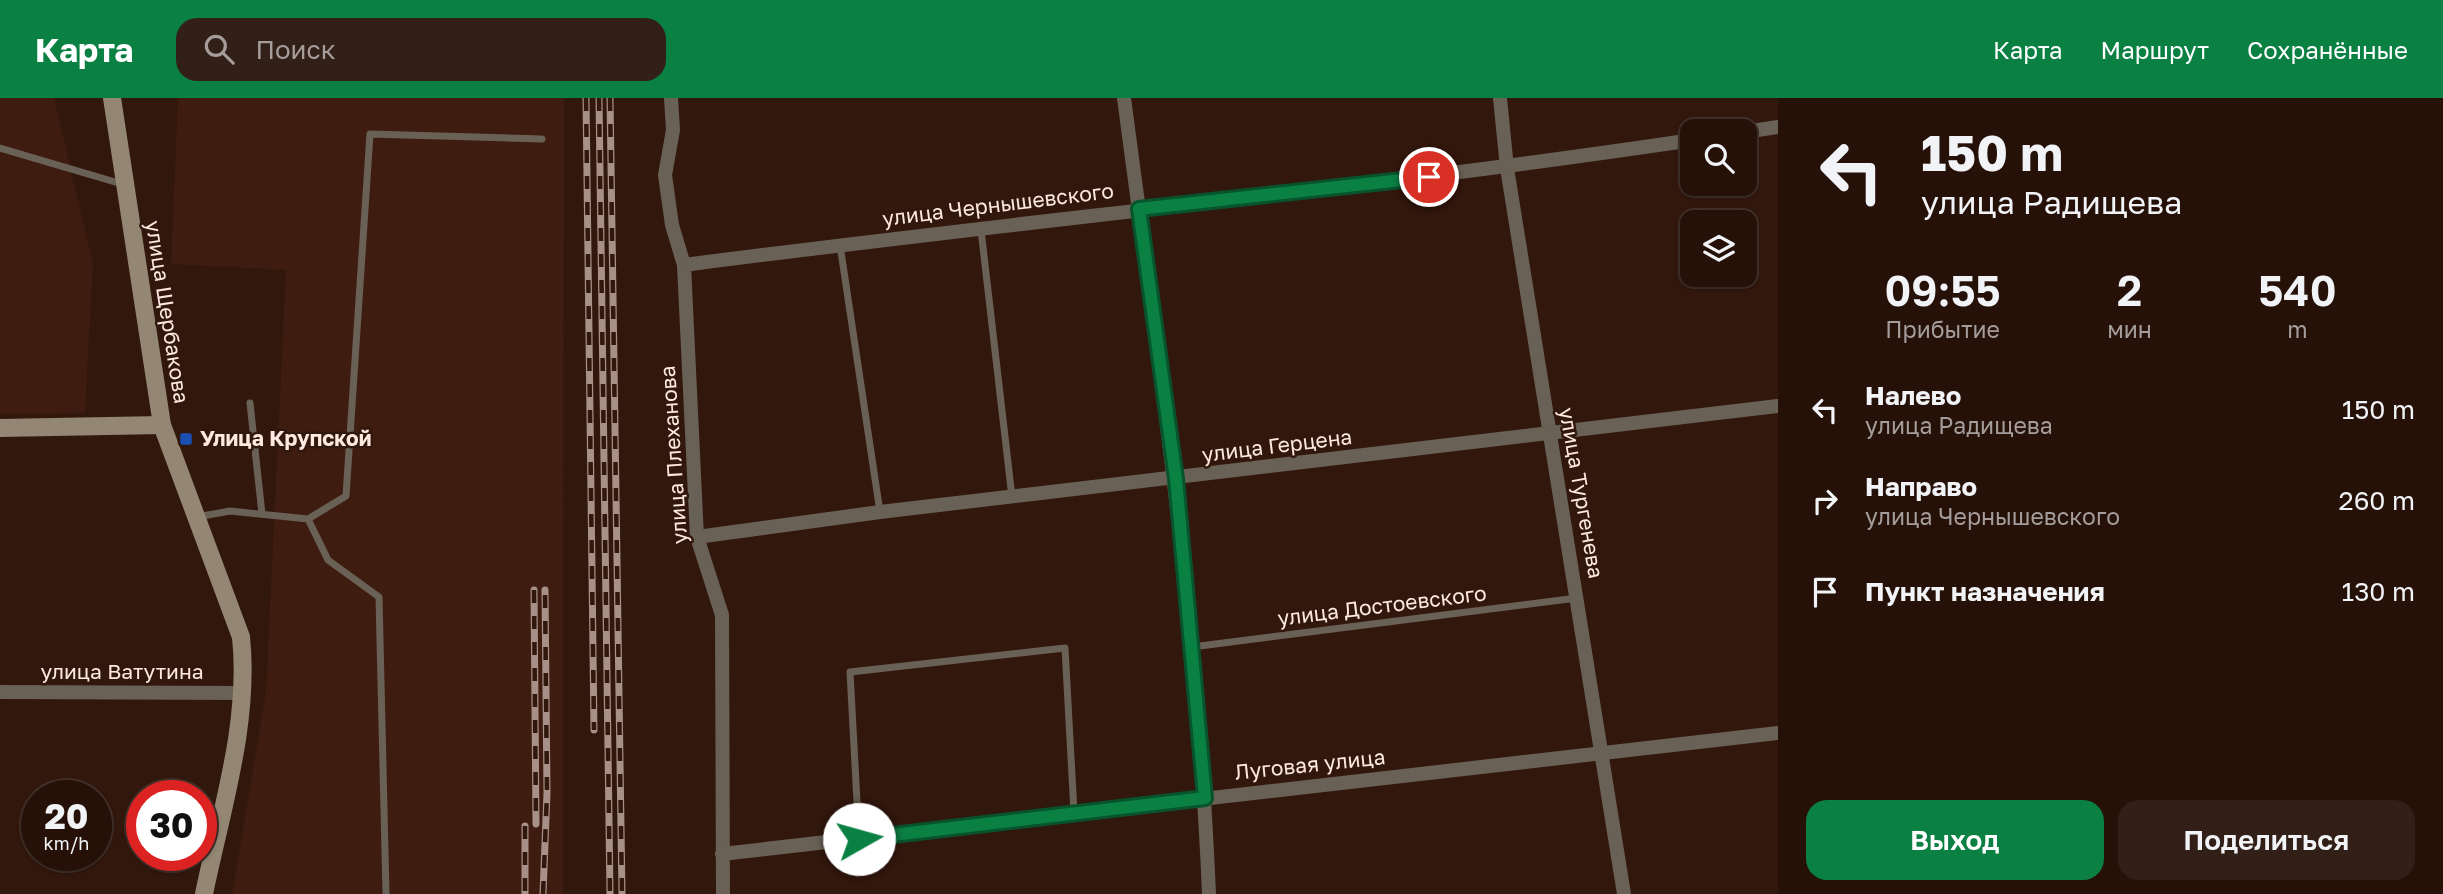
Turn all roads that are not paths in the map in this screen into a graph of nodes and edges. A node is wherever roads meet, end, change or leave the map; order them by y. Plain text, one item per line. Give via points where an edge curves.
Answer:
1 (112, 98) edge
2 (671, 98) edge
3 (1124, 98) edge
4 (1500, 98) edge
5 (1778, 127) edge
6 (1757, 130) edge
7 (542, 139) dead end
8 (1680, 142) edge
9 (0, 148) edge
10 (1507, 168) junction
11 (123, 184) junction
12 (1139, 209) junction
13 (981, 230) junction
14 (840, 244) junction
15 (684, 265) junction
16 (250, 403) dead end
17 (1778, 406) edge
18 (162, 425) junction
19 (0, 428) edge
20 (1550, 435) junction
21 (1176, 479) junction
22 (1012, 497) junction
23 (880, 512) junction
24 (262, 514) junction
25 (197, 517) junction
26 (308, 519) junction
27 (697, 537) junction
28 (1577, 598) junction
29 (1192, 648) junction
30 (0, 692) edge
31 (243, 693) junction
32 (1778, 733) edge
33 (1600, 754) junction
34 (1205, 798) junction
35 (1074, 812) junction
36 (859, 839) junction
37 (722, 854) junction
38 (204, 894) edge
39 (386, 894) edge
40 (723, 894) edge
41 (1209, 894) edge
42 (1624, 894) edge

1 - 11 main road, улица Щербакова
2 - 15 street, улица Плеханова via 673,130 665,175
3 - 12 street
4 - 10 street, улица Тургенева
5 - 6 street
7 - 26 lane via 370,134 346,496
8 - 10 street, улица Чернышевского
9 - 11 lane
10 - 12 street, улица Чернышевского
10 - 20 street, улица Тургенева
11 - 18 main road, улица Щербакова
12 - 13 street, улица Чернышевского
12 - 21 street
13 - 14 street, улица Чернышевского
13 - 22 lane
14 - 15 street, улица Чернышевского
14 - 23 lane
15 - 27 street, улица Плеханова
16 - 24 lane
17 - 20 street, улица Герцена
18 - 19 main road
18 - 25 main road, улица Щербакова
20 - 21 street, улица Герцена
20 - 28 street, улица Тургенева
21 - 22 street, улица Герцена
21 - 29 street
22 - 23 street, улица Герцена
23 - 27 street, улица Герцена
24 - 25 lane via 230,511
24 - 26 lane
25 - 31 main road, улица Щербакова via 241,637
26 - 39 lane via 328,560 379,597
27 - 37 street, улица Плеханова via 722,615
28 - 29 lane, улица Достоевского
28 - 33 street, улица Тургенева
29 - 34 street
30 - 31 street, улица Ватутина
31 - 38 main road, улица Щербакова
32 - 33 street, Луговая улица
33 - 34 street, Луговая улица
33 - 42 street, улица Тургенева
34 - 35 street, Луговая улица
34 - 41 street
35 - 36 street, Луговая улица
35 - 36 lane via 1065,648 850,672
36 - 37 street, Луговая улица
37 - 40 street, улица Плеханова

